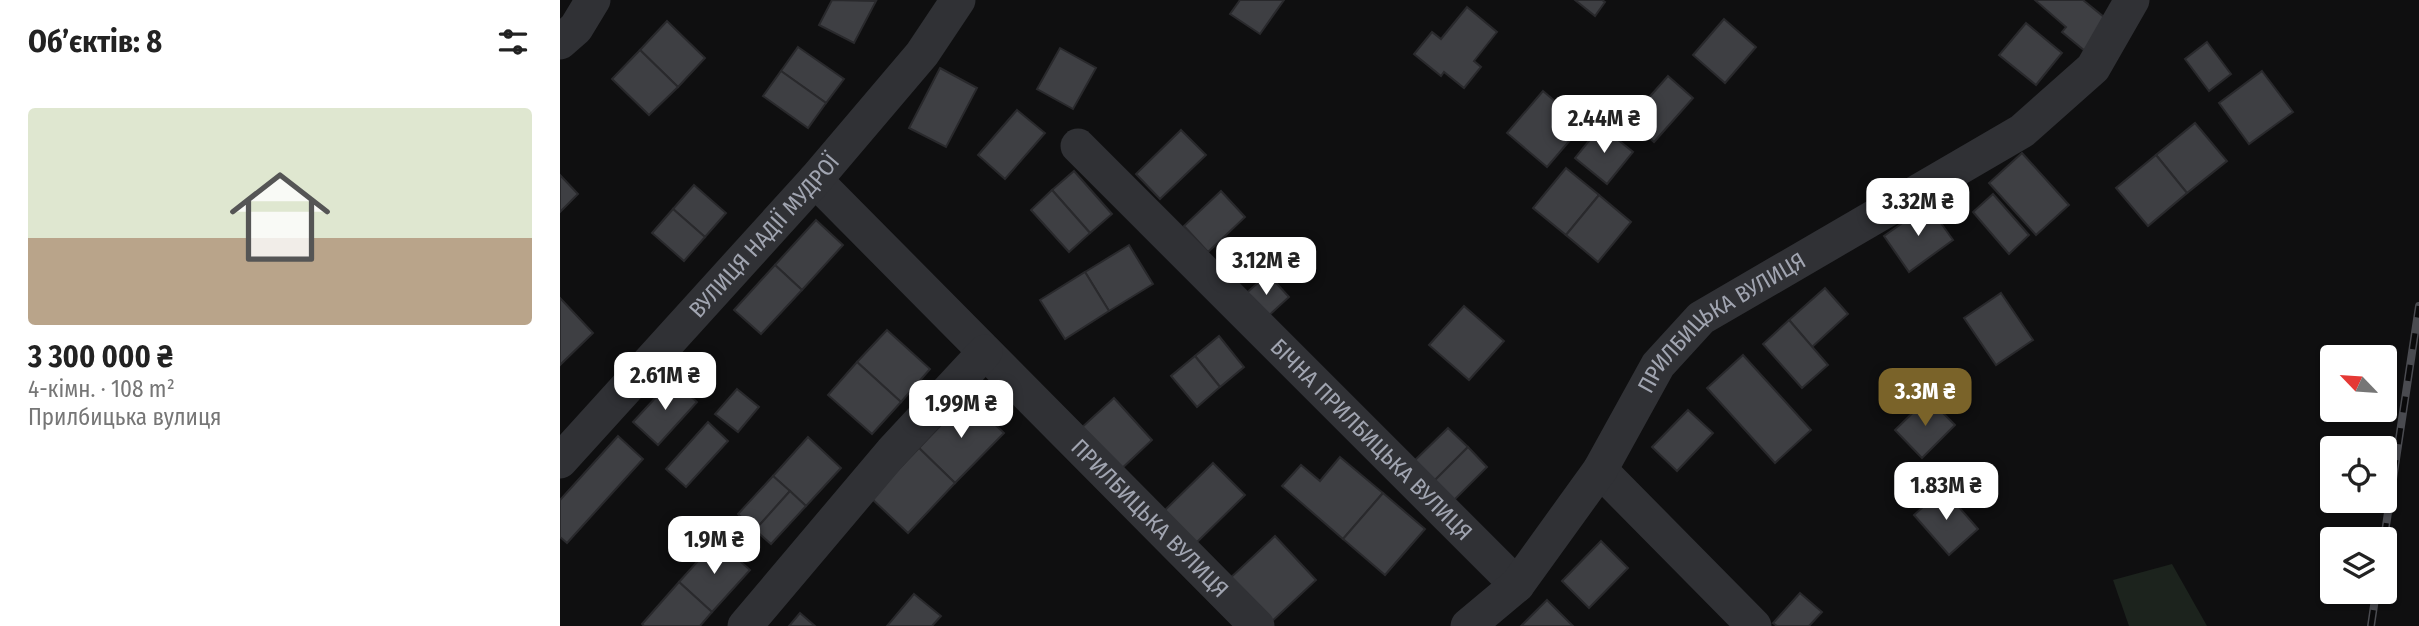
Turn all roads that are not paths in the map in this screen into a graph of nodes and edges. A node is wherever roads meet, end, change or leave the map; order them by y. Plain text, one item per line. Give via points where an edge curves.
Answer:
1 (593, 0) edge
2 (958, 0) edge
3 (2132, 0) edge
4 (560, 42) edge
5 (1078, 146) dead end
6 (815, 180) junction
7 (985, 352) junction
8 (560, 461) edge
9 (1600, 470) junction
10 (1517, 585) junction
11 (745, 626) edge
12 (1256, 626) edge
13 (1468, 626) edge
14 (1754, 626) edge

1 - 4 street via 576,28
2 - 6 street, ВУЛИЦЯ НАДІЇ МУДРОЇ via 922,54
3 - 9 street, ПРИЛБИЦЬКА ВУЛИЦЯ via 2093,68 2022,131 1701,318 1658,365
5 - 10 street, БІЧНА ПРИЛБИЦЬКА ВУЛИЦЯ
6 - 7 street, ПРИЛБИЦЬКА ВУЛИЦЯ
6 - 8 street, ВУЛИЦЯ НАДІЇ МУДРОЇ
7 - 11 street via 892,452
7 - 12 street, ПРИЛБИЦЬКА ВУЛИЦЯ
9 - 10 street, ПРИЛБИЦЬКА ВУЛИЦЯ
9 - 14 street
10 - 13 street, ПРИЛБИЦЬКА ВУЛИЦЯ

